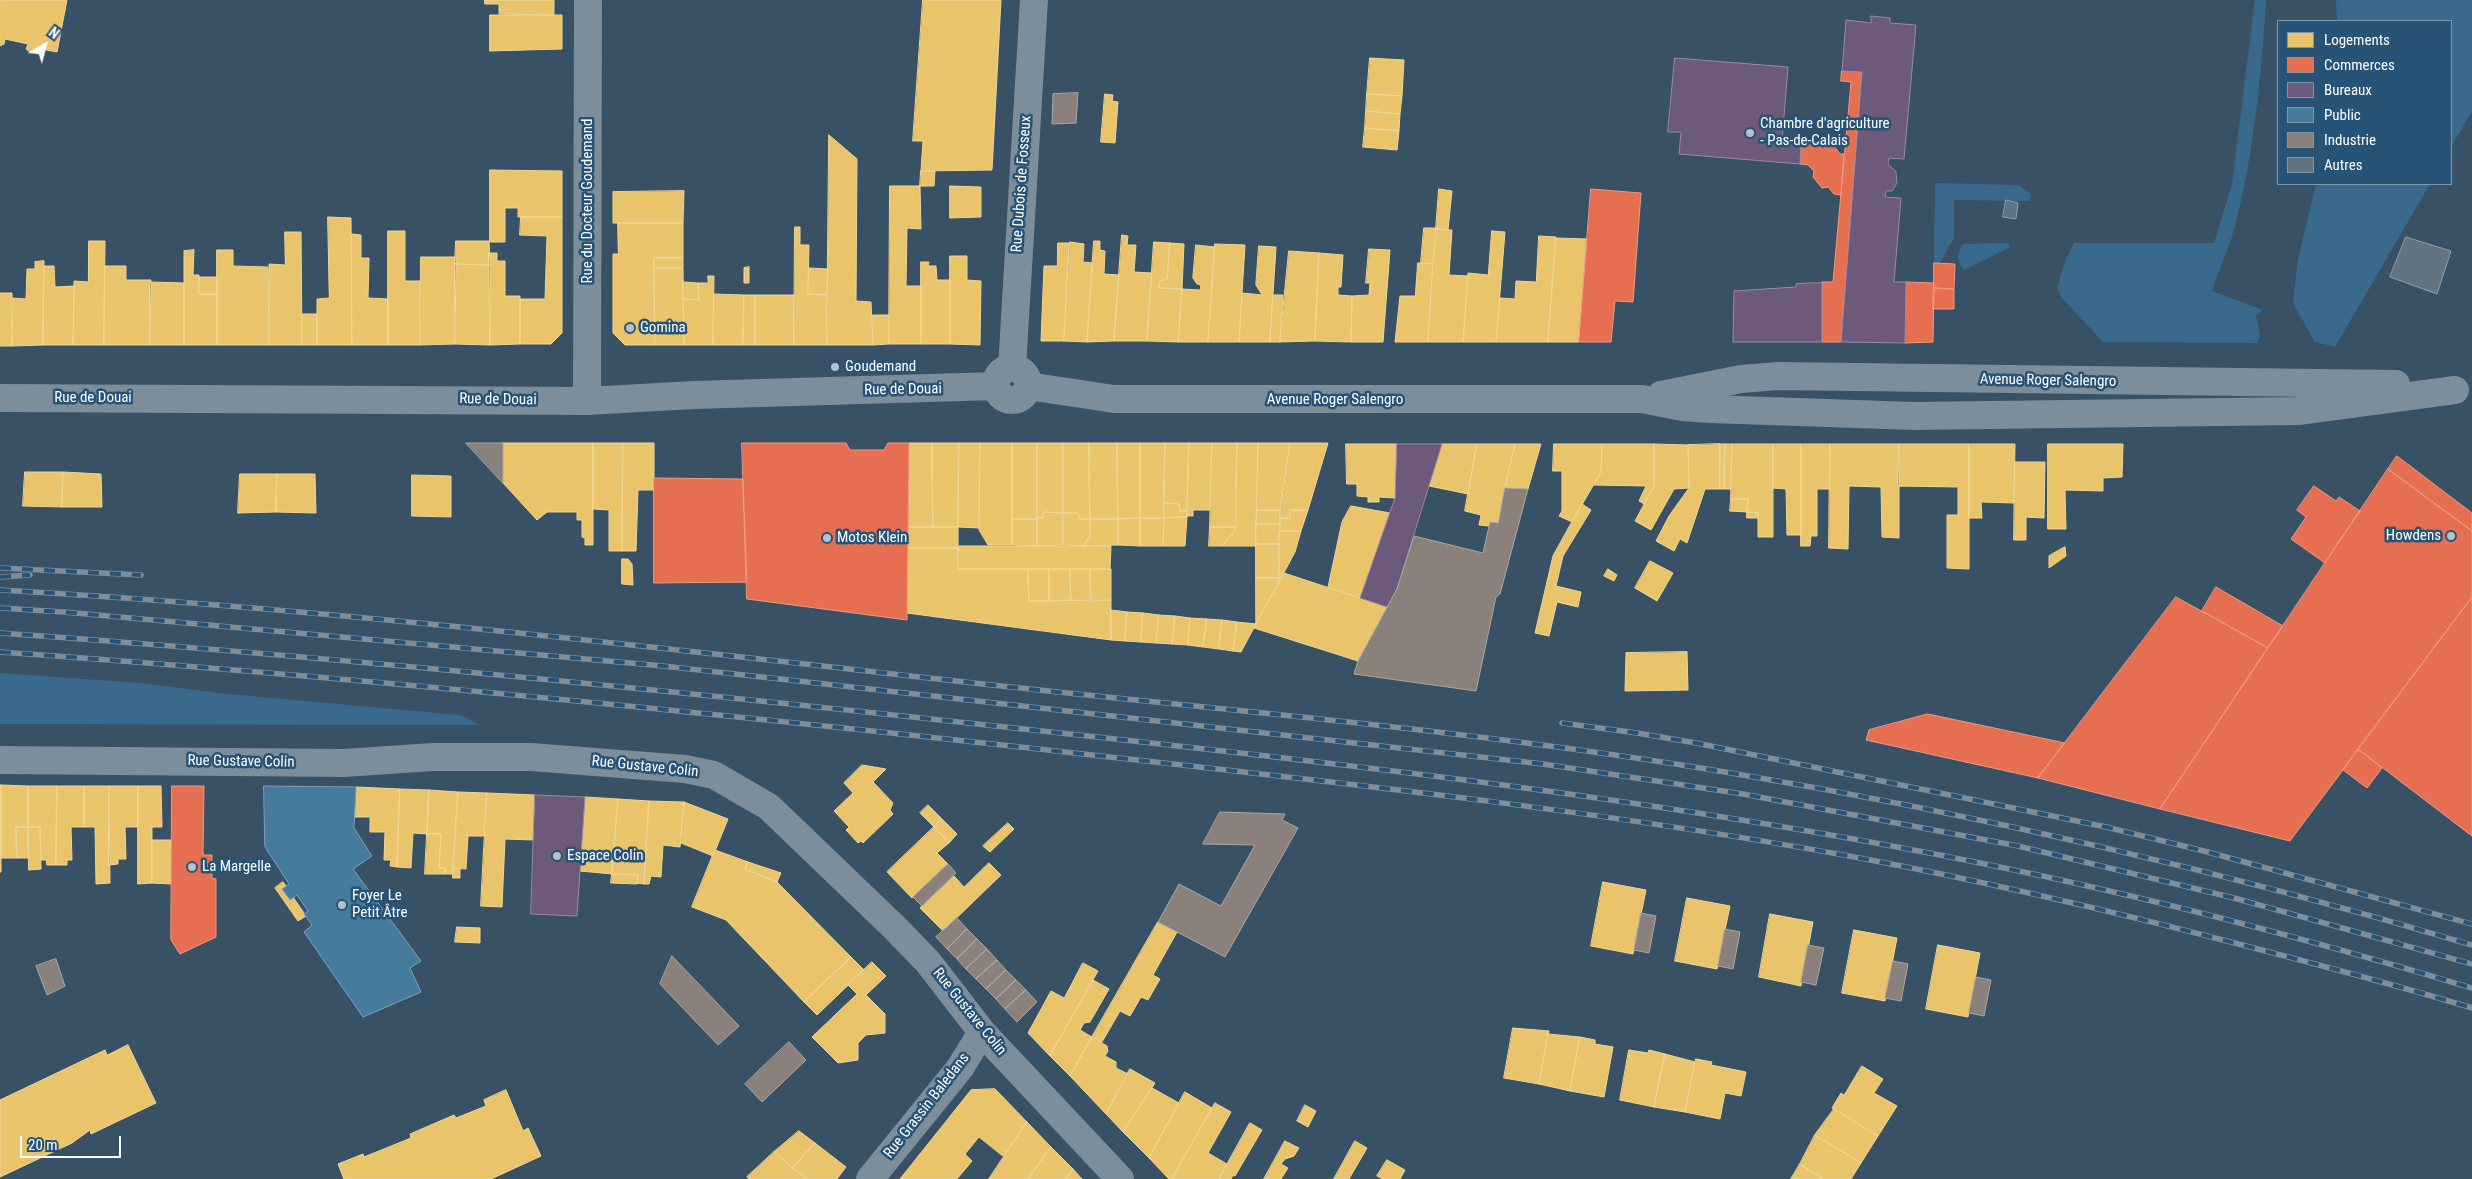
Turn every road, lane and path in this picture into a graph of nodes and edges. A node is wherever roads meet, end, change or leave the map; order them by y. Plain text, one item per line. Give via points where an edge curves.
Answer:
1 (588, 0) edge
2 (1034, 0) edge
3 (1012, 380) junction
4 (2464, 390) edge
5 (0, 398) edge
6 (1642, 399) junction
7 (588, 401) junction
8 (0, 760) edge
9 (982, 1032) junction
10 (870, 1179) edge
11 (1120, 1179) edge

1 - 7 street, Rue du Docteur Goudemand
2 - 3 street, Rue Dubois de Fosseux
3 - 6 street, Avenue Roger Salengro via 1101,398 1139,400
3 - 7 street, Rue de Douai
4 - 6 street, Avenue Roger Salengro via 2298,411 1914,416 1710,409
4 - 6 street, Avenue Roger Salengro via 2416,385 1778,376 1741,379
5 - 7 street, Rue de Douai
8 - 9 street, Rue Gustave Colin via 344,763 433,757 531,756 685,769 714,775 769,807 822,856 928,962
9 - 10 street, Rue Grassin Baledans via 960,1068
9 - 11 street, Rue Gustave Colin

